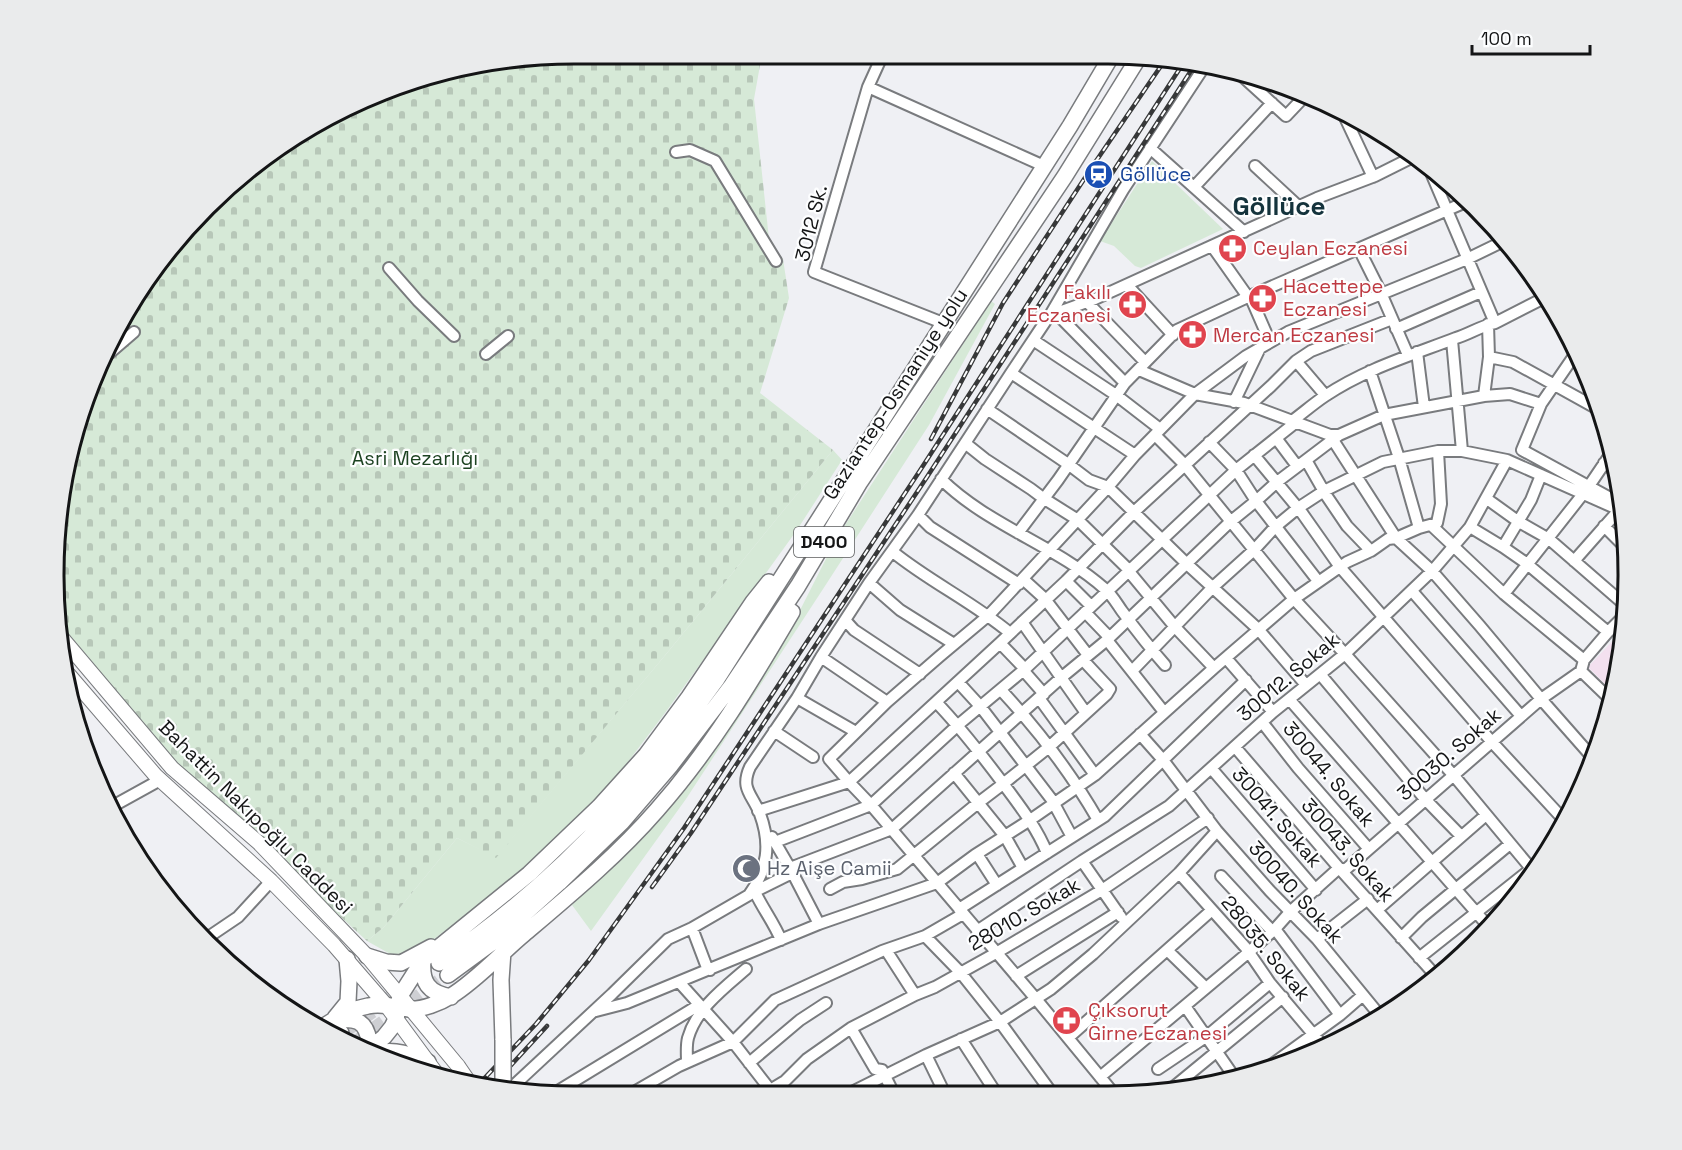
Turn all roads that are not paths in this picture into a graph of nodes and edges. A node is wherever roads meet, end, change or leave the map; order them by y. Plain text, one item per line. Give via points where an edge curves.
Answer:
1 (879, 64) edge
2 (1106, 64) edge
3 (1134, 66) edge
4 (1200, 73) edge
5 (867, 87) junction
6 (1254, 87) edge
7 (1299, 102) edge
8 (1272, 103) junction
9 (1349, 126) edge
10 (1150, 148) junction
11 (676, 152) dead end
12 (1405, 161) edge
13 (1044, 166) junction
14 (1255, 166) dead end
15 (1373, 177) junction
16 (1436, 185) edge
17 (1194, 187) junction
18 (1459, 205) edge
19 (1298, 206) junction
20 (1447, 210) junction
21 (1244, 232) junction
22 (1496, 245) edge
23 (1212, 246) junction
24 (1359, 249) junction
25 (1467, 259) junction
26 (776, 261) dead end
27 (389, 267) dead end
28 (1127, 285) junction
29 (1481, 292) junction
30 (1381, 293) junction
31 (1249, 296) junction
32 (1537, 301) edge
33 (1087, 302) junction
34 (1052, 316) junction
35 (943, 323) junction
36 (1394, 324) junction
37 (1492, 324) junction
38 (135, 332) dead end
39 (1173, 335) junction
40 (454, 336) dead end
41 (508, 336) dead end
42 (1033, 340) junction
43 (1273, 340) junction
44 (1452, 340) junction
45 (119, 345) edge
46 (1260, 347) junction
47 (486, 354) dead end
48 (1412, 354) junction
49 (1489, 357) junction
50 (1296, 361) junction
51 (1570, 361) edge
52 (1142, 366) junction
53 (1370, 371) junction
54 (1011, 373) junction
55 (1125, 383) junction
56 (1555, 384) junction
57 (1195, 394) junction
58 (1116, 395) junction
59 (1325, 395) junction
60 (1484, 396) junction
61 (1458, 401) junction
62 (1234, 402) junction
63 (1587, 403) edge
64 (1541, 404) junction
65 (1250, 406) junction
66 (1424, 406) junction
67 (987, 409) junction
68 (1384, 415) junction
69 (1293, 422) junction
70 (1094, 429) junction
71 (1157, 432) junction
72 (1276, 438) junction
73 (1336, 438) junction
74 (1209, 442) junction
75 (965, 443) junction
76 (1438, 451) junction
77 (1462, 451) junction
78 (1135, 455) junction
79 (1254, 455) junction
80 (1399, 459) junction
81 (1507, 460) junction
82 (1302, 463) junction
83 (1604, 463) edge
84 (1068, 464) junction
85 (1184, 464) junction
86 (1236, 470) junction
87 (1356, 475) junction
88 (1541, 475) junction
89 (941, 478) junction
90 (860, 482) junction
91 (1277, 482) junction
92 (1108, 487) junction
93 (1586, 490) junction
94 (1324, 491) junction
95 (1209, 495) junction
96 (1043, 498) junction
97 (1487, 499) junction
98 (1256, 501) junction
99 (1612, 504) edge
100 (1298, 508) junction
101 (1134, 512) junction
102 (918, 515) junction
103 (1614, 515) edge
104 (1078, 519) junction
105 (818, 521) junction
106 (1230, 522) junction
107 (1519, 522) junction
108 (1431, 525) junction
109 (1604, 526) junction
110 (1275, 527) junction
111 (1470, 527) junction
112 (1419, 528) junction
113 (1018, 533) junction
114 (1396, 538) junction
115 (1616, 538) edge
116 (1162, 539) junction
117 (1549, 539) junction
118 (1104, 543) junction
119 (1454, 546) junction
120 (1503, 547) junction
121 (1254, 550) junction
122 (1050, 551) junction
123 (1371, 551) junction
124 (893, 552) junction
125 (1574, 561) junction
126 (1187, 564) junction
127 (1528, 565) junction
128 (1340, 567) junction
129 (1078, 569) junction
130 (1130, 570) junction
131 (1432, 571) junction
132 (1066, 581) junction
133 (1318, 581) junction
134 (1021, 582) junction
135 (869, 583) junction
136 (1213, 588) junction
137 (1107, 590) junction
138 (1412, 591) junction
139 (1504, 594) junction
140 (1617, 598) edge
141 (1045, 599) junction
142 (1151, 599) junction
143 (1294, 599) junction
144 (1088, 609) junction
145 (989, 615) junction
146 (1382, 617) junction
147 (844, 620) junction
148 (1128, 620) junction
149 (1022, 622) junction
150 (1614, 626) edge
151 (1175, 627) junction
152 (1068, 629) junction
153 (1258, 629) junction
154 (1608, 632) junction
155 (1010, 633) junction
156 (1108, 639) junction
157 (1000, 643) junction
158 (954, 644) junction
159 (70, 647) edge
160 (1044, 651) junction
161 (1152, 651) junction
162 (1345, 654) junction
163 (821, 657) junction
164 (1085, 657) junction
165 (1226, 658) junction
166 (1166, 665) dead end
167 (1582, 665) junction
168 (1214, 668) junction
169 (1024, 669) junction
170 (1132, 671) junction
171 (920, 674) junction
172 (1320, 674) junction
173 (1062, 677) junction
174 (1246, 680) junction
175 (958, 682) junction
176 (76, 683) edge
177 (1306, 685) junction
178 (1001, 690) junction
179 (1604, 691) edge
180 (1042, 696) junction
181 (797, 698) junction
182 (1289, 699) junction
183 (1540, 699) junction
184 (887, 702) junction
185 (936, 702) junction
186 (980, 706) junction
187 (1164, 712) junction
188 (1273, 712) junction
189 (1023, 713) junction
190 (1086, 713) junction
191 (1521, 716) junction
192 (1262, 722) junction
193 (958, 726) junction
194 (774, 731) junction
195 (856, 732) junction
196 (999, 733) junction
197 (1064, 733) junction
198 (1140, 734) junction
199 (1491, 741) junction
200 (1049, 747) junction
201 (1235, 747) junction
202 (1586, 750) edge
203 (979, 751) junction
204 (813, 758) dead end
205 (1163, 760) junction
206 (1026, 765) junction
207 (1211, 768) junction
208 (954, 773) junction
209 (1095, 775) junction
210 (1452, 775) junction
211 (160, 780) junction
212 (849, 782) junction
213 (1004, 784) junction
214 (1079, 787) junction
215 (1186, 790) junction
216 (1425, 799) junction
217 (118, 803) edge
218 (978, 803) junction
219 (1054, 803) junction
220 (871, 805) junction
221 (759, 813) junction
222 (1558, 814) edge
223 (1486, 815) junction
224 (1208, 818) junction
225 (1030, 820) junction
226 (1098, 820) junction
227 (1397, 823) junction
228 (891, 829) junction
229 (1217, 831) junction
230 (1005, 836) junction
231 (1461, 836) junction
232 (1072, 837) junction
233 (775, 842) junction
234 (1510, 844) junction
235 (1368, 848) junction
236 (1047, 853) junction
237 (977, 854) junction
238 (914, 856) junction
239 (1082, 861) junction
240 (1432, 862) junction
241 (1527, 864) edge
242 (790, 868) junction
243 (1023, 868) junction
244 (1339, 868) junction
245 (1179, 873) junction
246 (1221, 876) dead end
247 (271, 881) junction
248 (938, 884) junction
249 (997, 885) junction
250 (1511, 887) edge
251 (830, 889) dead end
252 (1455, 889) junction
253 (1102, 890) junction
254 (1316, 890) junction
255 (752, 893) junction
256 (1368, 899) junction
257 (1212, 910) junction
258 (1377, 910) junction
259 (961, 912) junction
260 (1118, 912) junction
261 (1290, 912) junction
262 (1476, 913) junction
263 (1483, 920) edge
264 (1125, 923) junction
265 (819, 924) junction
266 (692, 928) junction
267 (977, 930) junction
268 (1273, 930) junction
269 (212, 934) edge
270 (452, 935) junction
271 (925, 936) junction
272 (1401, 938) junction
273 (1317, 939) junction
274 (781, 940) junction
275 (886, 950) junction
276 (1167, 950) junction
277 (503, 951) junction
278 (1249, 952) junction
279 (996, 953) junction
280 (367, 956) junction
281 (1419, 958) junction
282 (347, 959) junction
283 (423, 960) junction
284 (710, 969) junction
285 (746, 969) dead end
286 (1430, 970) edge
287 (960, 972) junction
288 (1016, 976) junction
289 (680, 982) junction
290 (1270, 983) junction
291 (1206, 988) junction
292 (915, 995) junction
293 (1364, 995) junction
294 (451, 997) junction
295 (1283, 997) junction
296 (1036, 999) junction
297 (826, 1003) dead end
298 (1185, 1006) junction
299 (398, 1007) junction
300 (701, 1007) junction
301 (1375, 1009) edge
302 (593, 1012) junction
303 (1340, 1015) junction
304 (1000, 1022) junction
305 (335, 1025) edge
306 (336, 1026) edge
307 (337, 1026) edge
308 (850, 1028) junction
309 (1314, 1034) junction
310 (1207, 1036) junction
311 (1068, 1038) junction
312 (961, 1040) junction
313 (1318, 1040) edge
314 (369, 1042) edge
315 (734, 1042) junction
316 (373, 1044) edge
317 (1217, 1051) junction
318 (1290, 1051) edge
319 (394, 1052) edge
320 (926, 1054) junction
321 (422, 1061) edge
322 (687, 1062) junction
323 (749, 1063) junction
324 (430, 1064) edge
325 (1158, 1069) dead end
326 (1230, 1070) edge
327 (463, 1073) edge
328 (885, 1074) junction
329 (1100, 1077) junction
330 (505, 1080) edge
331 (1182, 1080) edge
332 (514, 1082) edge
333 (576, 1086) edge
334 (645, 1086) edge
335 (766, 1086) edge
336 (778, 1086) edge
337 (863, 1086) edge
338 (890, 1086) edge
339 (941, 1086) edge
340 (991, 1086) edge
341 (1047, 1086) edge
342 (1107, 1086) edge

1 - 5 street, 3012 Sk.
2 - 13 highway, Gaziantep-Osmaniye yolu / D400
3 - 90 highway, Gaziantep-Osmaniye yolu / D400 via 1059,186
4 - 10 street
5 - 13 street
5 - 35 street, 3012 Sk. via 814,272
6 - 8 street
7 - 8 street via 1286,116
8 - 17 street
9 - 15 street
10 - 17 street
10 - 34 street
11 - 26 street via 690,150 715,161
12 - 15 street
13 - 35 highway, Gaziantep-Osmaniye yolu / D400
14 - 19 street
15 - 19 street
16 - 20 street
17 - 21 street
18 - 20 street
19 - 21 street
20 - 24 street
20 - 25 street
21 - 23 street
22 - 25 street
23 - 28 street
23 - 31 street
24 - 30 street
24 - 31 street
25 - 29 street
25 - 30 street
27 - 40 street
28 - 33 street
28 - 39 street
29 - 36 street
29 - 37 street
30 - 36 street
30 - 43 street
31 - 39 street
31 - 43 street
32 - 37 street
33 - 34 street
33 - 52 street
34 - 42 street
34 - 55 street
35 - 105 highway, Gaziantep-Osmaniye yolu / D400
36 - 48 street
36 - 50 street via 1311,351
37 - 44 street
37 - 49 street
38 - 45 street
39 - 52 street
41 - 47 street
42 - 54 street
42 - 58 street
43 - 46 street
44 - 48 street
44 - 61 street
46 - 57 street
46 - 62 street
48 - 53 street
48 - 66 street
49 - 56 street via 1513,362
49 - 60 street
50 - 59 street
50 - 65 street
51 - 56 street
52 - 55 street
52 - 57 street
53 - 59 street
53 - 68 street
54 - 67 street
54 - 70 street
55 - 58 street
56 - 63 street
56 - 64 street
57 - 62 street
57 - 71 street
58 - 70 street
58 - 71 street
59 - 69 street
60 - 61 street
60 - 64 street via 1510,394
61 - 66 street
61 - 77 street
62 - 65 street
64 - 93 street via 1522,450
65 - 69 street
65 - 74 street
66 - 68 street
67 - 75 street
67 - 84 street
68 - 73 street
68 - 80 street
69 - 72 street
69 - 73 street
70 - 78 street
70 - 84 street
71 - 78 street
71 - 85 street
72 - 79 street
72 - 82 street
73 - 82 street
73 - 87 street
74 - 85 street
74 - 86 street
75 - 89 street
75 - 96 street
76 - 77 street
76 - 80 street
76 - 108 street via 1441,504 1437,523
77 - 81 street
78 - 92 street
79 - 86 street
79 - 91 street
80 - 87 street
80 - 112 street
81 - 88 street
81 - 97 street, 30012. Sokak
82 - 91 street
82 - 94 street
83 - 93 street
84 - 92 street via 1089,480
84 - 96 street
85 - 95 street
85 - 101 street
86 - 95 street
86 - 98 street
87 - 94 street
87 - 114 street
88 - 93 street
88 - 107 street
89 - 102 street
89 - 113 street
90 - 105 highway, Gaziantep-Osmaniye yolu / D400 via 798,586 732,685 671,765 622,822 560,883 493,942 443,969 550,876 613,813 717,679
90 - 277 highway via 792,611 707,748 656,811 589,879
91 - 98 street
91 - 100 street
92 - 101 street
92 - 104 street
93 - 99 street
93 - 117 street
94 - 100 street
94 - 123 street via 1347,526
95 - 106 street
95 - 116 street
96 - 104 street
96 - 113 street
97 - 107 street
97 - 111 street, 30012. Sokak
98 - 106 street
98 - 110 street
100 - 110 street
100 - 128 street
101 - 116 street
101 - 118 street
102 - 124 street
102 - 134 street via 930,527
103 - 109 street
104 - 118 street
104 - 122 street
105 - 270 highway via 753,602 646,755 529,874
106 - 121 street
106 - 126 street
107 - 117 street
107 - 120 street
108 - 112 street
108 - 119 street
109 - 115 street
109 - 125 street
110 - 121 street
110 - 133 street
111 - 119 street, 30012. Sokak
111 - 120 street
112 - 114 street
113 - 122 street
114 - 123 street via 1388,538
114 - 131 street
116 - 126 street
116 - 130 street
117 - 125 street
117 - 127 street
118 - 129 street
118 - 130 street
119 - 131 street, 30012. Sokak
119 - 139 street
120 - 127 street
121 - 136 street
121 - 143 street
122 - 129 street
122 - 134 street
123 - 128 street
124 - 135 street
124 - 145 street via 916,571
125 - 140 street
126 - 136 street
126 - 142 street
127 - 139 street
127 - 154 street
128 - 133 street
128 - 146 street
129 - 132 street
129 - 137 street
130 - 137 street
130 - 142 street
131 - 138 street, 30012. Sokak
131 - 183 street
132 - 141 street
132 - 144 street
133 - 143 street
134 - 141 street
134 - 145 street
135 - 147 street
135 - 158 street via 900,610
136 - 151 street
136 - 153 street
137 - 144 street
137 - 148 street
138 - 146 street, 30012. Sokak
138 - 191 street
139 - 167 street
141 - 149 street
141 - 152 street
142 - 148 street
142 - 151 street
143 - 153 street
143 - 162 street
144 - 152 street
144 - 156 street
145 - 155 street
145 - 158 street
146 - 162 street, 30012. Sokak
146 - 199 street
147 - 163 street
147 - 171 street
148 - 156 street
148 - 161 street
149 - 155 street
149 - 160 street
150 - 154 street, 30030. Sokak
151 - 161 street
151 - 168 street
152 - 160 street
152 - 164 street
153 - 165 street
153 - 177 street
154 - 167 street, 30030. Sokak
155 - 157 street
156 - 164 street
156 - 170 street
157 - 169 street
157 - 175 street
158 - 171 street
159 - 280 main road, Bahattin Nakıpoğlu Caddesi via 172,768 260,843
160 - 169 street
160 - 173 street
161 - 166 street
161 - 170 street
162 - 172 street, 30012. Sokak
162 - 210 street
163 - 181 street
163 - 184 street
164 - 173 street
164 - 190 street via 1110,689
165 - 168 street
165 - 174 street
167 - 179 street
167 - 183 street, 30030. Sokak
168 - 187 street
169 - 178 street
169 - 180 street
170 - 187 street
171 - 184 street
172 - 177 street, 30012. Sokak
172 - 216 street
173 - 180 street
173 - 190 street
174 - 188 street
174 - 205 street
175 - 185 street
175 - 186 street
176 - 211 main road, Bahattin Nakıpoğlu Caddesi
177 - 182 street, 30012. Sokak
178 - 186 street
178 - 189 street
180 - 189 street
180 - 197 street
181 - 194 street
181 - 195 street
182 - 188 street, 30012. Sokak
182 - 227 street
183 - 191 street, 30030. Sokak
183 - 202 street
184 - 195 street
185 - 193 street
185 - 212 street
186 - 193 street
186 - 196 street
187 - 198 street
188 - 192 street, 30012. Sokak
189 - 196 street
189 - 200 street
190 - 197 street
191 - 199 street, 30030. Sokak
192 - 201 street, 30012. Sokak
192 - 235 street, 30044. Sokak
193 - 203 street
193 - 220 street
194 - 204 street
194 - 221 street via 746,776 745,784
195 - 212 street via 829,759
196 - 203 street
196 - 206 street
197 - 200 street
197 - 209 street
198 - 205 street, 30040. Sokak
198 - 209 street
199 - 210 street, 30030. Sokak
199 - 222 street
200 - 206 street
200 - 214 street
201 - 207 street, 30012. Sokak
201 - 244 street, 30043. Sokak
203 - 208 street
203 - 213 street
205 - 215 street, 30040. Sokak
205 - 226 street
206 - 213 street
206 - 219 street
207 - 215 street, 30012. Sokak
207 - 254 street, 30041. Sokak
208 - 218 street
208 - 228 street
209 - 214 street
210 - 216 street, 30030. Sokak
210 - 223 street
211 - 217 street
211 - 247 main road, Bahattin Nakıpoğlu Caddesi
212 - 220 street
212 - 221 street
213 - 218 street
213 - 225 street
214 - 219 street
214 - 226 street
215 - 224 street, 30040. Sokak
215 - 239 street, 30012. Sokak via 1169,806
216 - 227 street, 30030. Sokak
216 - 231 street
218 - 230 street
218 - 238 street
219 - 225 street
219 - 232 street
220 - 228 street
220 - 233 street
221 - 233 street
221 - 255 street via 767,842 760,877
223 - 231 street
223 - 234 street
224 - 229 street, 30040. Sokak
224 - 253 street, 28010. Sokak
225 - 230 street
225 - 236 street
226 - 232 street
227 - 235 street, 30030. Sokak
227 - 240 street
228 - 238 street
228 - 242 street
229 - 245 street
229 - 261 street, 30040. Sokak
230 - 237 street
230 - 243 street
231 - 240 street
232 - 236 street
233 - 242 street
234 - 241 street
234 - 252 street
235 - 244 street, 30030. Sokak via 1345,870
236 - 243 street
237 - 248 street
237 - 249 street
238 - 248 street
238 - 251 street via 897,869
239 - 253 street
239 - 267 street, 30012. Sokak
240 - 252 street
240 - 258 street
242 - 255 street via 790,874
242 - 265 street
243 - 249 street
244 - 254 street, 30030. Sokak
244 - 256 street, 30043. Sokak
245 - 257 street, 28035. Sokak
245 - 264 street
246 - 268 street
247 - 269 street via 238,917
247 - 282 main road, Bahattin Nakıpoğlu Caddesi
248 - 259 street
248 - 265 street
249 - 259 street
250 - 262 street
252 - 262 street
252 - 272 street
253 - 260 street
253 - 279 street, 28010. Sokak
254 - 261 street, 30030. Sokak
255 - 266 street
255 - 274 street
256 - 258 street, 30043. Sokak
256 - 273 street
257 - 276 street
257 - 278 street, 28035. Sokak
258 - 272 street, 30043. Sokak
259 - 267 street
259 - 271 street
260 - 264 street
260 - 288 street
261 - 268 street, 30030. Sokak
261 - 273 street, 30040. Sokak
262 - 263 street
262 - 281 street
264 - 296 street
265 - 274 street
266 - 284 street
266 - 302 street via 668,939
267 - 279 street
268 - 278 street, 30030. Sokak
268 - 303 street
270 - 280 highway via 401,963
270 - 283 highway
271 - 275 street
271 - 287 street
272 - 281 street, 30043. Sokak
273 - 293 street, 30040. Sokak
274 - 284 street
275 - 292 street
275 - 315 street via 775,1000
276 - 291 street
276 - 311 street
277 - 294 highway
277 - 330 highway, bridge
278 - 290 street, 28035. Sokak
278 - 291 street, 30030. Sokak
279 - 287 street, 28010. Sokak
279 - 288 street
280 - 299 main road, Bahattin Nakıpoğlu Caddesi
281 - 286 street, 30043. Sokak
282 - 299 main road, Bahattin Nakıpoğlu Caddesi
282 - 305 highway via 348,1002
283 - 294 highway via 426,984 438,994
283 - 299 highway
284 - 289 street
285 - 300 street
287 - 292 street, 28010. Sokak
287 - 304 street
288 - 296 street
289 - 300 street
289 - 302 street
290 - 295 street, 28035. Sokak
290 - 310 street
291 - 298 street, 30030. Sokak
292 - 308 street, 28010. Sokak
293 - 301 street, 30040. Sokak
293 - 303 street
294 - 299 highway via 434,1005
295 - 309 street, 28035. Sokak
295 - 317 street
296 - 304 street
296 - 311 street
297 - 323 street
298 - 310 street
298 - 329 street, 30030. Sokak
299 - 306 highway via 368,1006 347,1012
299 - 316 highway via 384,1037
299 - 324 main road
299 - 327 main road, bridge
300 - 315 street
300 - 322 street via 687,1041
300 - 333 street
302 - 332 street via 536,1067
303 - 309 street
304 - 312 street
304 - 341 street
307 - 314 highway via 350,1018 367,1029
308 - 328 street via 875,1069
308 - 336 street, 28010. Sokak
309 - 313 street, 28035. Sokak
309 - 318 street
310 - 317 street
310 - 325 street
311 - 329 street
312 - 320 street
312 - 340 street
315 - 322 street
315 - 323 street
317 - 326 street
317 - 331 street
319 - 321 highway via 409,1053
320 - 328 street
320 - 339 street
322 - 334 street
323 - 335 street
328 - 337 street
328 - 338 street
329 - 342 street

